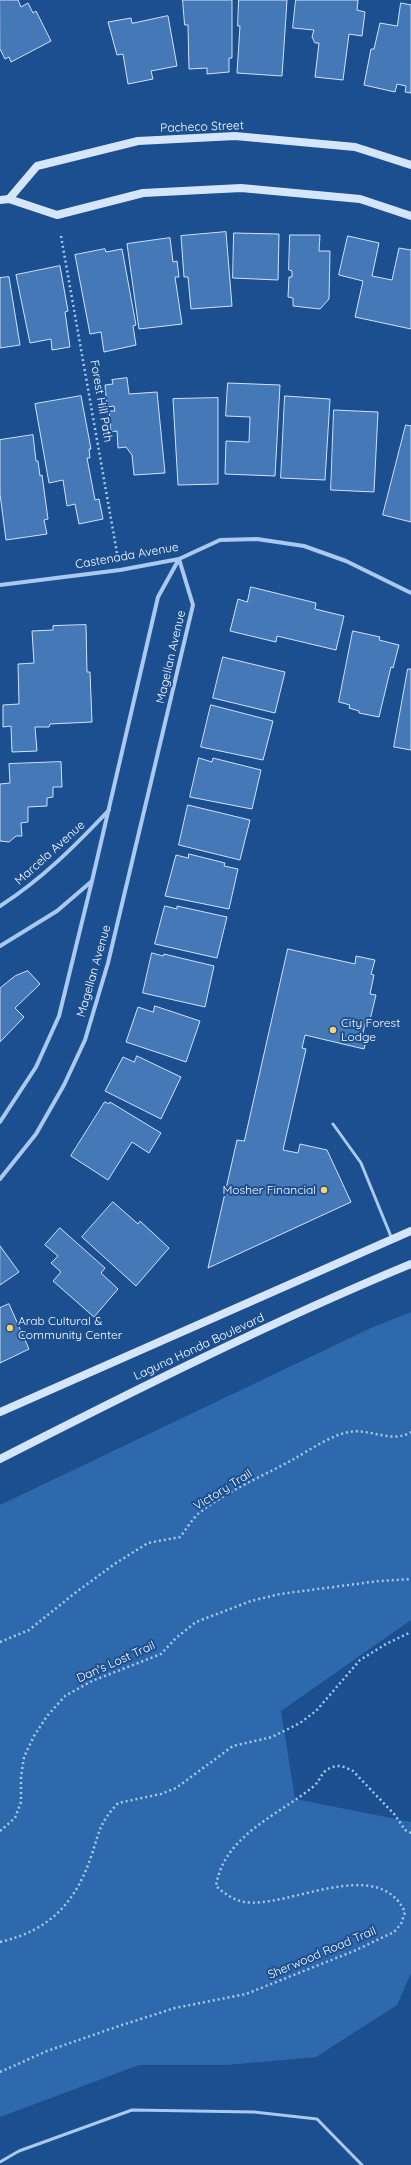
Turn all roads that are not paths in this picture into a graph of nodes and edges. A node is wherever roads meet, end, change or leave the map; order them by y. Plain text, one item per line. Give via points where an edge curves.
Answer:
1 (411, 165) edge
2 (9, 199) junction
3 (0, 200) edge
4 (411, 216) edge
5 (179, 559) junction
6 (0, 585) edge
7 (411, 593) edge
8 (109, 810) junction
9 (92, 881) junction
10 (0, 906) edge
11 (0, 946) edge
12 (0, 1122) edge
13 (333, 1124) dead end
14 (0, 1179) edge
15 (411, 1231) edge
16 (392, 1239) junction
17 (411, 1264) edge
18 (0, 1412) edge
19 (0, 1459) edge
20 (0, 2162) edge
21 (362, 2165) edge

1 - 2 main road, Pacheco Street via 355,147 235,136 138,141 38,166
2 - 3 main road
2 - 4 main road via 58,215 143,193 241,188 360,199
5 - 6 street, Castenada Avenue via 120,570
5 - 7 street, Castenada Avenue via 220,540 257,539 304,546 346,561
5 - 8 street, Magellan Avenue via 158,597
5 - 14 street, Magellan Avenue via 193,605 108,963 85,1040 64,1085 36,1134
8 - 9 street, Magellan Avenue
8 - 10 street, Marcela Avenue via 42,875 21,893
9 - 11 street via 57,911
9 - 12 street, Magellan Avenue via 59,1016 36,1067
13 - 16 lane via 361,1163
15 - 16 main road, Laguna Honda Boulevard
16 - 18 main road, Laguna Honda Boulevard
17 - 19 main road, Laguna Honda Boulevard via 156,1381
20 - 21 lane via 19,2151 132,2110 254,2112 317,2119

